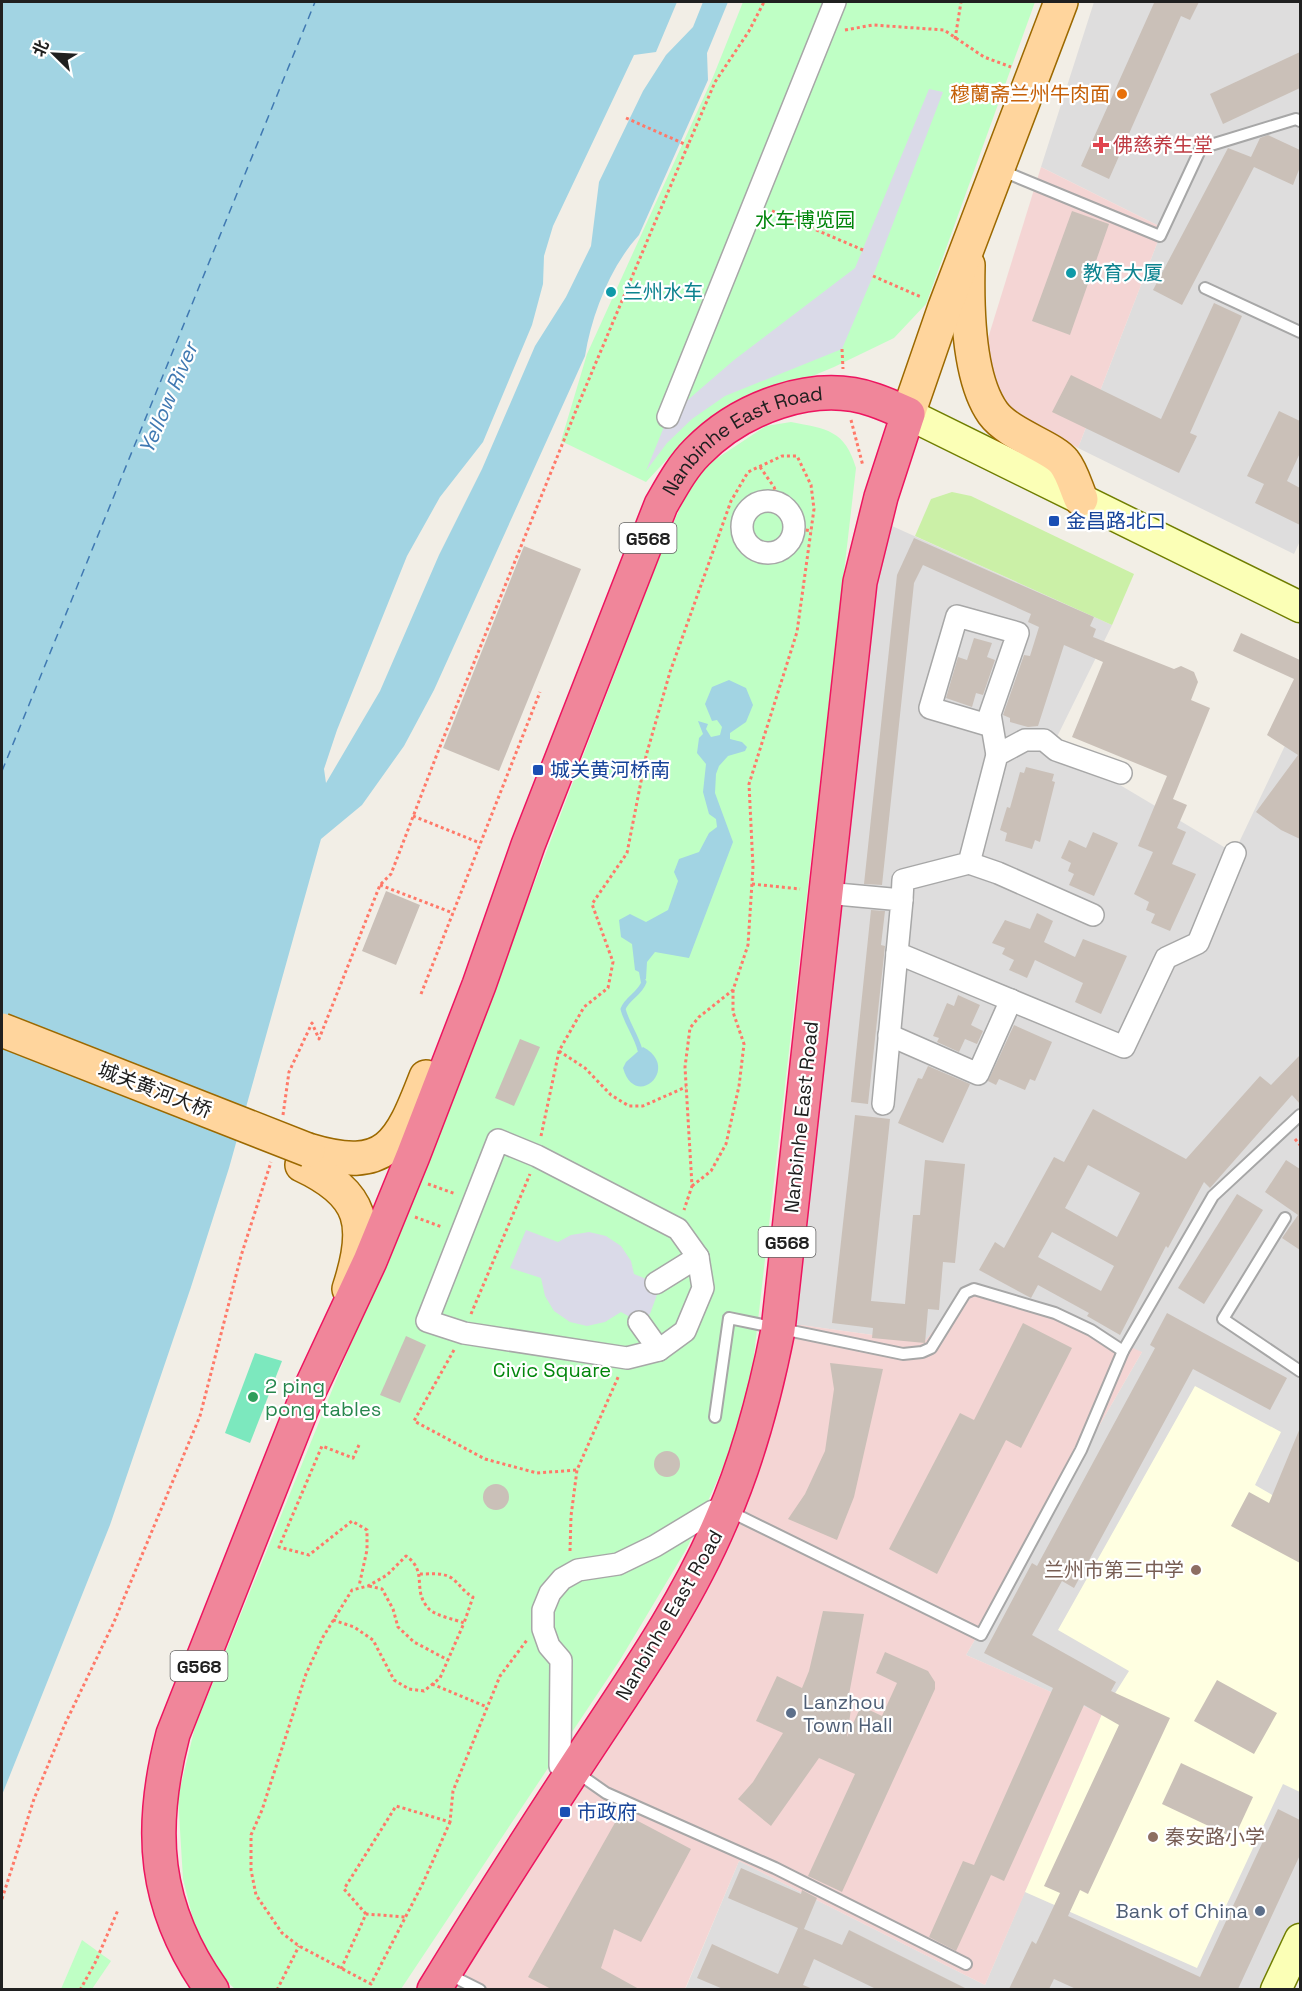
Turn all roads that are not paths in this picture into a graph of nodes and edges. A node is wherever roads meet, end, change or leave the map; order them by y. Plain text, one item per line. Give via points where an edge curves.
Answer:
1 (836, 2) edge
2 (1061, 2) edge
3 (1300, 121) edge
4 (997, 169) junction
5 (968, 246) junction
6 (1206, 288) dead end
7 (1300, 332) edge
8 (908, 414) junction
9 (668, 417) dead end
10 (1081, 500) junction
11 (803, 530) joint
12 (1300, 607) edge
13 (990, 726) junction
14 (997, 755) junction
15 (1121, 773) dead end
16 (528, 845) junction
17 (1235, 853) dead end
18 (969, 863) junction
19 (826, 893) junction
20 (902, 900) junction
21 (1093, 915) dead end
22 (897, 953) junction
23 (1011, 1000) junction
24 (2, 1030) edge
25 (889, 1035) junction
26 (2, 1046) edge
27 (883, 1104) dead end
28 (1300, 1115) edge
29 (294, 1158) junction
30 (1285, 1218) dead end
31 (698, 1257) junction
32 (656, 1283) dead end
33 (639, 1322) dead end
34 (777, 1330) junction
35 (329, 1349) junction
36 (659, 1350) junction
37 (1123, 1351) junction
38 (1300, 1371) edge
39 (715, 1417) dead end
40 (719, 1510) junction
41 (567, 1768) junction
42 (1300, 1939) edge
43 (966, 1964) dead end
44 (440, 1981) edge
45 (212, 1989) edge
46 (480, 1989) edge
47 (1276, 1989) edge

1 - 9 street
2 - 4 main road, Nanbinhe East Road
3 - 4 lane via 1201,148 1160,236
4 - 5 main road, Nanbinhe East Road
5 - 8 main road, Nanbinhe East Road
5 - 10 main road via 967,299 981,388 993,414 1017,434 1064,460
6 - 7 lane
8 - 10 main road
8 - 16 highway, Nanbinhe East Road / G568 via 873,399 845,394 796,397 740,419 709,441 677,477 661,505
8 - 19 highway, Nanbinhe East Road / G568 via 860,582
10 - 12 main road
11 - 11 street via 785,547 766,553 748,544 741,525 744,514 760,501 780,503
13 - 13 street via 930,708 957,616 1018,633 990,714
13 - 14 street
14 - 15 street via 1025,740 1044,740 1056,750
14 - 18 street
16 - 29 main road, Nanbinhe East Road via 479,943 408,1123 386,1150 367,1159
16 - 35 highway, Nanbinhe East Road / G568 via 421,1135
17 - 23 street via 1198,943 1166,958 1124,1047
18 - 20 street via 903,880
18 - 21 street
19 - 20 street
19 - 34 highway, Nanbinhe East Road / G568
20 - 22 street
22 - 23 street
22 - 25 street
23 - 25 street via 978,1074
24 - 29 main road, 城关黄河大桥, bridge
25 - 27 street
26 - 29 main road, 城关黄河大桥
28 - 37 lane via 1213,1196
29 - 35 main road via 341,1187 355,1204 359,1222 353,1277
30 - 38 lane via 1223,1319
31 - 32 street
31 - 36 street via 703,1288 688,1324 685,1331
31 - 36 street via 678,1229 498,1140 427,1321 464,1333 627,1358
33 - 36 street
34 - 37 lane via 903,1354 922,1352 932,1347 965,1293 974,1289 1055,1313
34 - 39 lane via 729,1318
34 - 40 highway, Nanbinhe East Road / G568 via 753,1437
35 - 45 highway, Nanbinhe East Road / G568 via 215,1625 162,1773 157,1813 164,1892 177,1928
37 - 40 lane via 1081,1450 981,1635
40 - 41 highway, Nanbinhe East Road / G568 via 695,1577 649,1656
40 - 41 street via 618,1564 578,1570 562,1579 550,1593 543,1610 543,1629 549,1646 561,1660
41 - 43 lane via 606,1793 775,1868
41 - 44 highway, Nanbinhe East Road / G568
42 - 47 main road
44 - 46 lane

